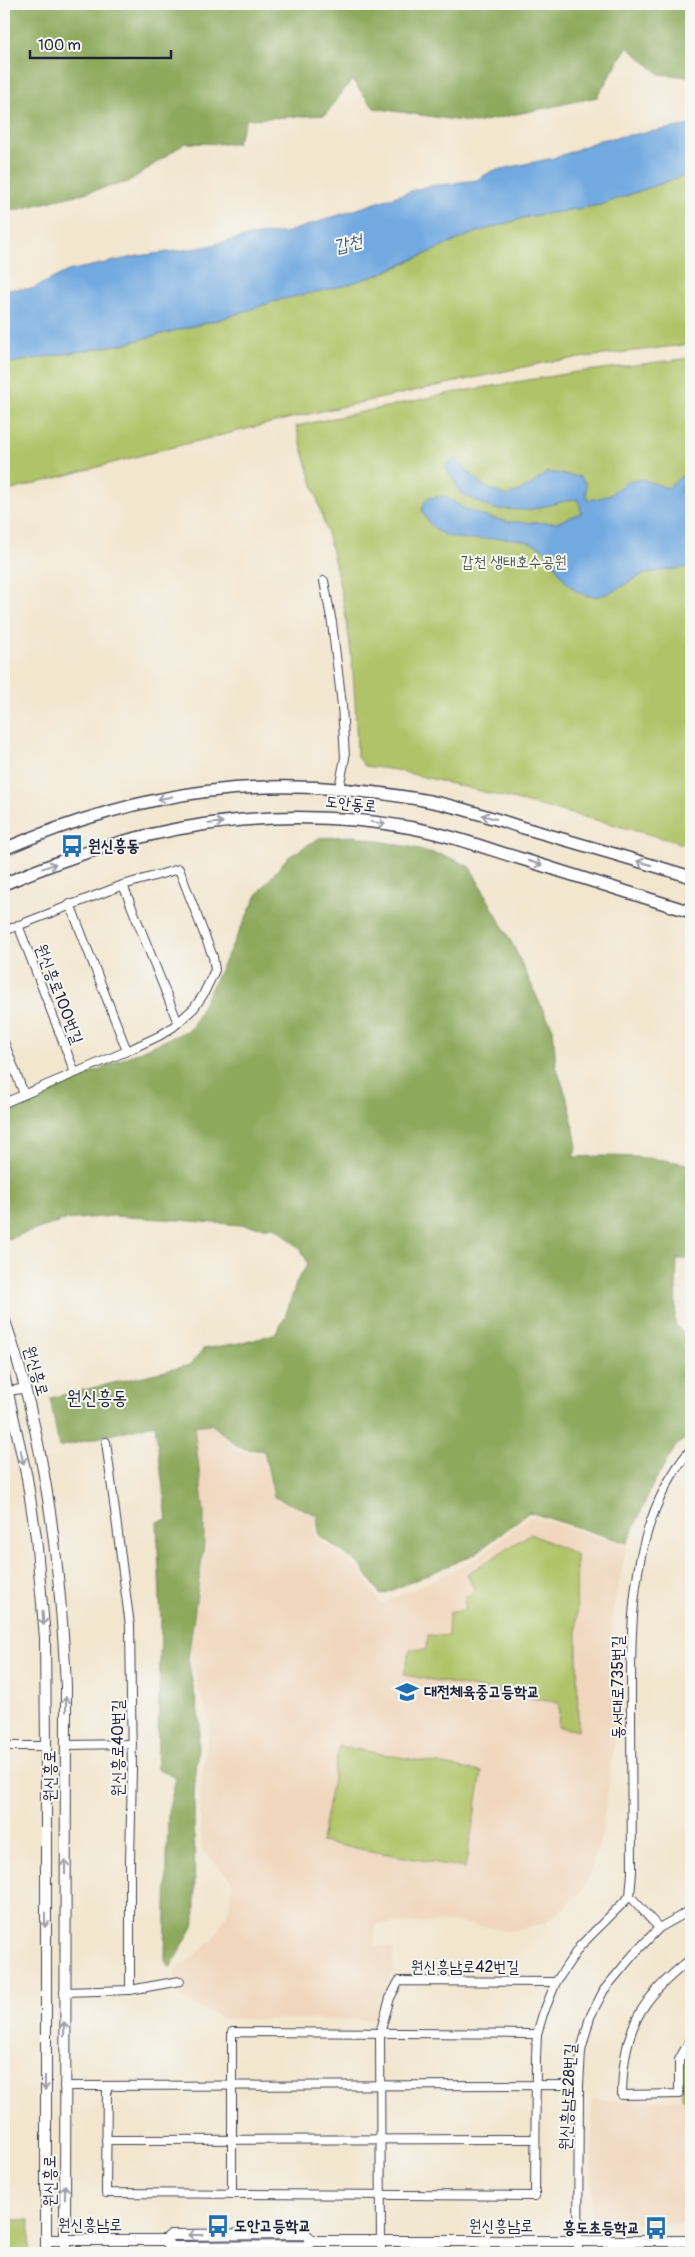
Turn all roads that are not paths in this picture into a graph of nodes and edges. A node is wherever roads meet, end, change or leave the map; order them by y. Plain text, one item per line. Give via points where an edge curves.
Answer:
1 (324, 581) dead end
2 (339, 788) junction
3 (4, 849) edge
4 (691, 877) edge
5 (4, 884) edge
6 (123, 885) junction
7 (70, 904) junction
8 (691, 912) edge
9 (18, 925) junction
10 (4, 931) edge
11 (178, 1023) junction
12 (4, 1042) edge
13 (128, 1051) junction
14 (75, 1073) junction
15 (24, 1094) junction
16 (4, 1102) edge
17 (4, 1318) edge
18 (4, 1375) edge
19 (26, 1388) junction
20 (6, 1392) edge
21 (106, 1442) dead end
22 (691, 1448) edge
23 (132, 1744) junction
24 (66, 1745) junction
25 (4, 1746) edge
26 (46, 1746) junction
27 (630, 1896) junction
28 (691, 1910) edge
29 (659, 1928) junction
30 (691, 1959) edge
31 (180, 1981) dead end
32 (556, 1982) junction
33 (130, 1990) junction
34 (64, 1992) junction
35 (380, 2033) junction
36 (538, 2034) junction
37 (691, 2038) edge
38 (64, 2086) junction
39 (107, 2086) junction
40 (232, 2086) junction
41 (381, 2086) junction
42 (535, 2086) junction
43 (579, 2086) junction
44 (381, 2139) junction
45 (535, 2139) junction
46 (106, 2140) junction
47 (232, 2140) junction
48 (232, 2194) junction
49 (380, 2195) junction
50 (46, 2240) junction
51 (65, 2240) junction
52 (381, 2241) junction
53 (578, 2241) junction
54 (691, 2241) edge
55 (46, 2253) edge
56 (65, 2253) edge
57 (381, 2253) edge
58 (578, 2253) edge

1 - 2 street via 332,623 346,758
2 -> 3 main road via 301,786 218,790 132,804 70,823
4 -> 2 main road via 420,799
5 -> 8 main road, 도안동로 via 114,842 168,829 263,818 322,817 414,829
6 - 7 street
6 - 11 street
6 - 11 street via 179,869 214,957 215,970 194,1008
7 - 9 street
7 - 13 street
9 - 10 street
9 - 14 street, 원신흥로100번길
11 - 13 street
12 - 15 street
13 - 14 street
14 - 15 street
15 - 16 street
17 - 19 street, 원신흥로
18 - 20 street, 원신흥로
19 - 20 street
24 -> 19 street, 원신흥로 via 63,1629 55,1544
20 -> 26 street, 원신흥로 via 25,1469 36,1537 45,1638
21 - 23 street, 원신흥로40번길 via 130,1626
22 - 27 street, 동서대로735번길 via 676,1469 652,1516 639,1558 631,1636
23 - 24 street
23 - 33 street, 원신흥로40번길
34 -> 24 street, 원신흥로
25 - 26 street
26 -> 50 street, 원신흥로
27 - 29 street
27 - 32 street via 580,1946
28 - 29 street, 원신흥남로28번길
29 - 43 street, 원신흥남로28번길 via 618,1971 597,2003 581,2051
30 - 37 street via 671,1975 634,2021 622,2067 622,2096 678,2094 679,2060
31 - 33 street
32 - 35 street, 원신흥남로42번길 via 399,1981 390,1998
32 - 36 street
33 - 34 street
38 -> 34 street, 원신흥로
35 - 36 street
35 - 40 street via 232,2032
35 - 41 street, 원신흥남로42번길
36 - 42 street
38 - 39 street
51 -> 38 street, 원신흥로
39 - 40 street
39 - 46 street
40 - 41 street
40 - 47 street
41 - 42 street
41 - 44 street, 원신흥남로42번길
42 - 43 street
42 - 45 street
43 - 53 street, 원신흥남로28번길
44 - 45 street
44 - 47 street
44 - 49 street, 원신흥남로42번길
45 - 49 street via 535,2196
46 - 47 street
46 - 48 street via 106,2193
47 - 48 street
48 - 49 street
49 - 52 street, 원신흥남로42번길
50 - 51 street, 원신흥남로
50 - 55 street, 원신흥로
51 - 52 street, 원신흥남로 via 165,2240 171,2247 306,2246 311,2240
51 - 56 street, 원신흥로
52 - 53 street, 원신흥남로
52 - 57 street, 원신흥남로42번길
53 - 54 street, 원신흥남로
53 - 58 street, 원신흥남로28번길

